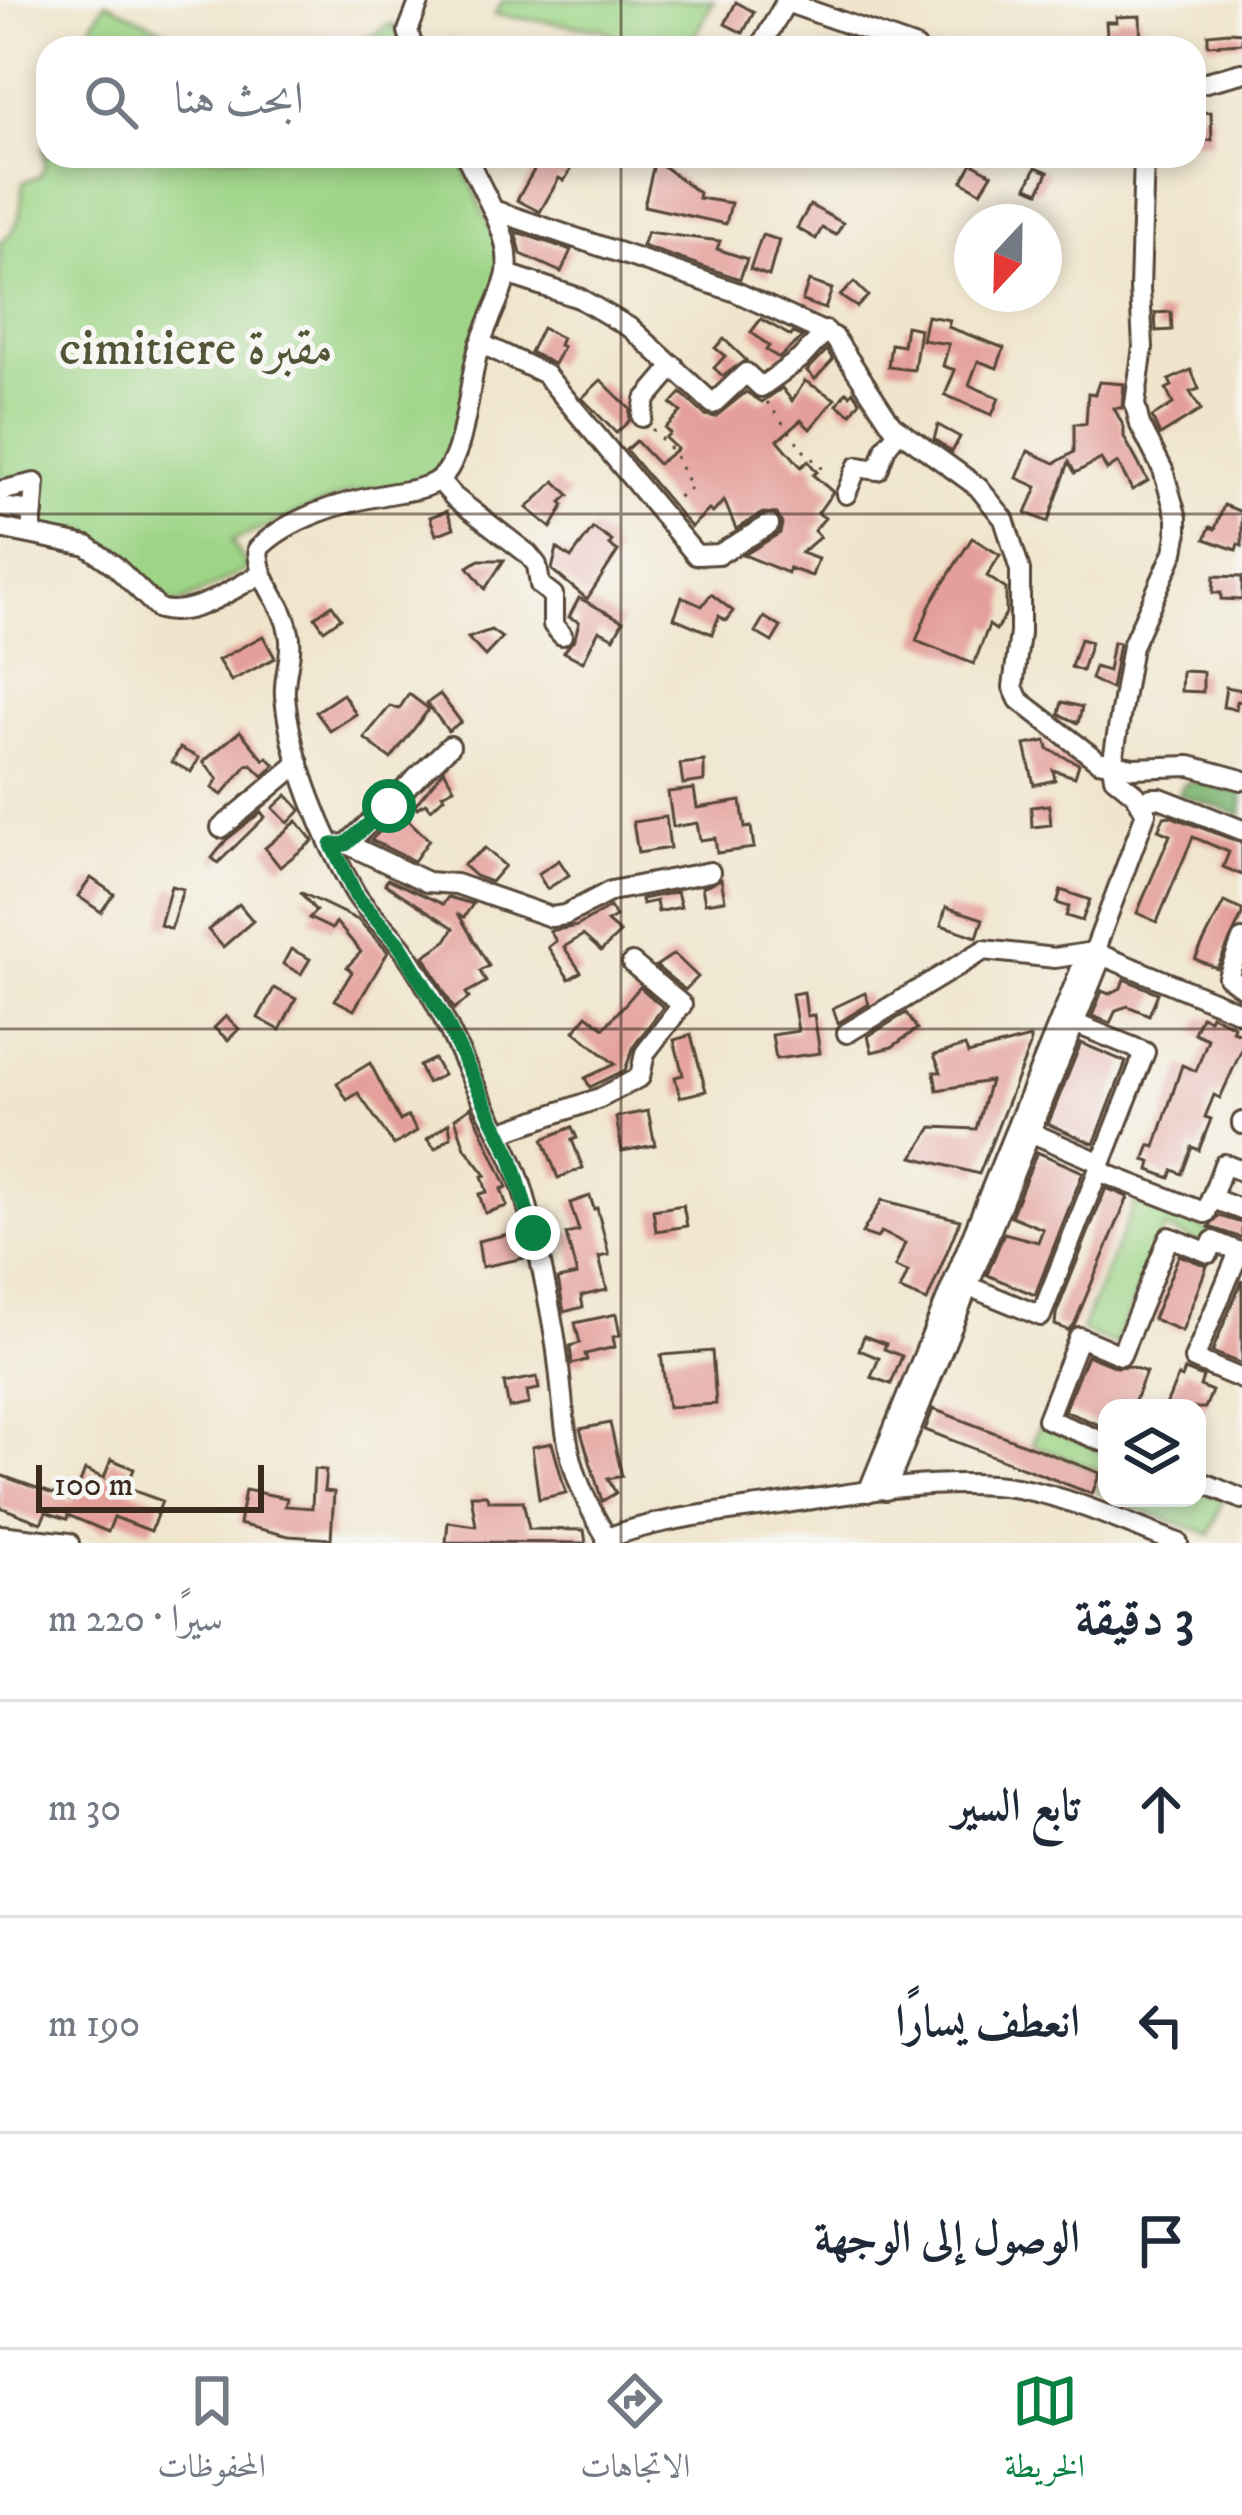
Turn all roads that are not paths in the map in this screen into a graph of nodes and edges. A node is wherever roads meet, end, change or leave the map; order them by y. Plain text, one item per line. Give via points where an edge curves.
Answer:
1 (420, 0) edge
2 (787, 1) edge
3 (409, 36) edge
4 (767, 36) edge
5 (883, 36) edge
6 (1242, 73) edge
7 (1206, 82) edge
8 (472, 168) edge
9 (1144, 168) edge
10 (493, 210) junction
11 (506, 274) junction
12 (826, 332) junction
13 (480, 344) junction
14 (674, 366) junction
15 (642, 417) road end
16 (899, 431) junction
17 (439, 480) junction
18 (0, 491) edge
19 (846, 494) dead end
20 (0, 507) edge
21 (33, 512) junction
22 (769, 525) dead end
23 (0, 528) edge
24 (31, 533) junction
25 (260, 575) junction
26 (562, 635) dead end
27 (450, 746) dead end
28 (299, 763) junction
29 (1112, 765) junction
30 (1242, 780) edge
31 (1144, 805) junction
32 (221, 829) dead end
33 (1242, 830) edge
34 (339, 845) junction
35 (710, 872) dead end
36 (1242, 940) edge
37 (1094, 954) junction
38 (632, 963) dead end
39 (1242, 987) edge
40 (1242, 1013) edge
41 (1074, 1023) junction
42 (847, 1033) dead end
43 (1030, 1132) junction
44 (499, 1133) junction
45 (1099, 1167) junction
46 (1242, 1171) edge
47 (1211, 1198) junction
48 (1242, 1210) edge
49 (1240, 1252) edge
50 (968, 1286) junction
51 (1242, 1379) edge
52 (1098, 1439) edge
53 (1206, 1484) edge
54 (877, 1491) junction
55 (1242, 1499) edge
56 (12, 1539) edge
57 (1153, 1539) edge
58 (606, 1540) edge
59 (69, 1543) edge
60 (1178, 1543) edge

1 - 3 street
2 - 4 street
2 - 5 street
6 - 7 street
8 - 10 street
9 - 29 street via 1135,404 1163,470 1177,535 1132,646
10 - 11 street
10 - 12 street via 736,292
11 - 13 street
11 - 14 street via 578,298
12 - 14 street via 761,387 746,373 713,404
12 - 16 street
13 - 17 street via 457,451
13 - 22 street via 545,374 686,547 719,554
14 - 15 street via 645,400
16 - 19 street via 878,470 856,467
16 - 29 street via 978,488 1004,519 1020,570 1013,687 1019,700
17 - 25 street via 358,500 271,536 258,549
17 - 26 street via 538,565
18 - 21 street via 35,483
20 - 21 street
21 - 24 street
23 - 24 street
24 - 25 street via 87,546 168,612
25 - 28 street via 290,635 284,691
27 - 34 street
28 - 32 street
28 - 34 street
29 - 30 street via 1190,766
29 - 31 street
31 - 33 street via 1160,798
31 - 37 street via 1144,825
34 - 35 street via 427,882 551,917 611,891
34 - 44 street via 356,896 424,982
36 - 39 street via 1228,976
37 - 40 street
37 - 41 street
37 - 42 street via 984,950
37 - 54 street
38 - 44 street via 682,1005 645,1053 640,1077
41 - 43 street
41 - 45 street via 1145,1052
43 - 45 street
43 - 50 street
44 - 58 street via 524,1193 547,1294 575,1480
45 - 47 street via 1206,1213
45 - 50 street via 1041,1316
46 - 47 street via 1224,1164
47 - 48 street
49 - 51 street via 1194,1359
49 - 52 street via 1213,1241 1209,1252 1169,1237 1121,1354 1079,1337 1047,1419
50 - 54 street
53 - 55 street
54 - 57 street via 1015,1488
54 - 58 street via 688,1517
56 - 59 street
57 - 60 street

